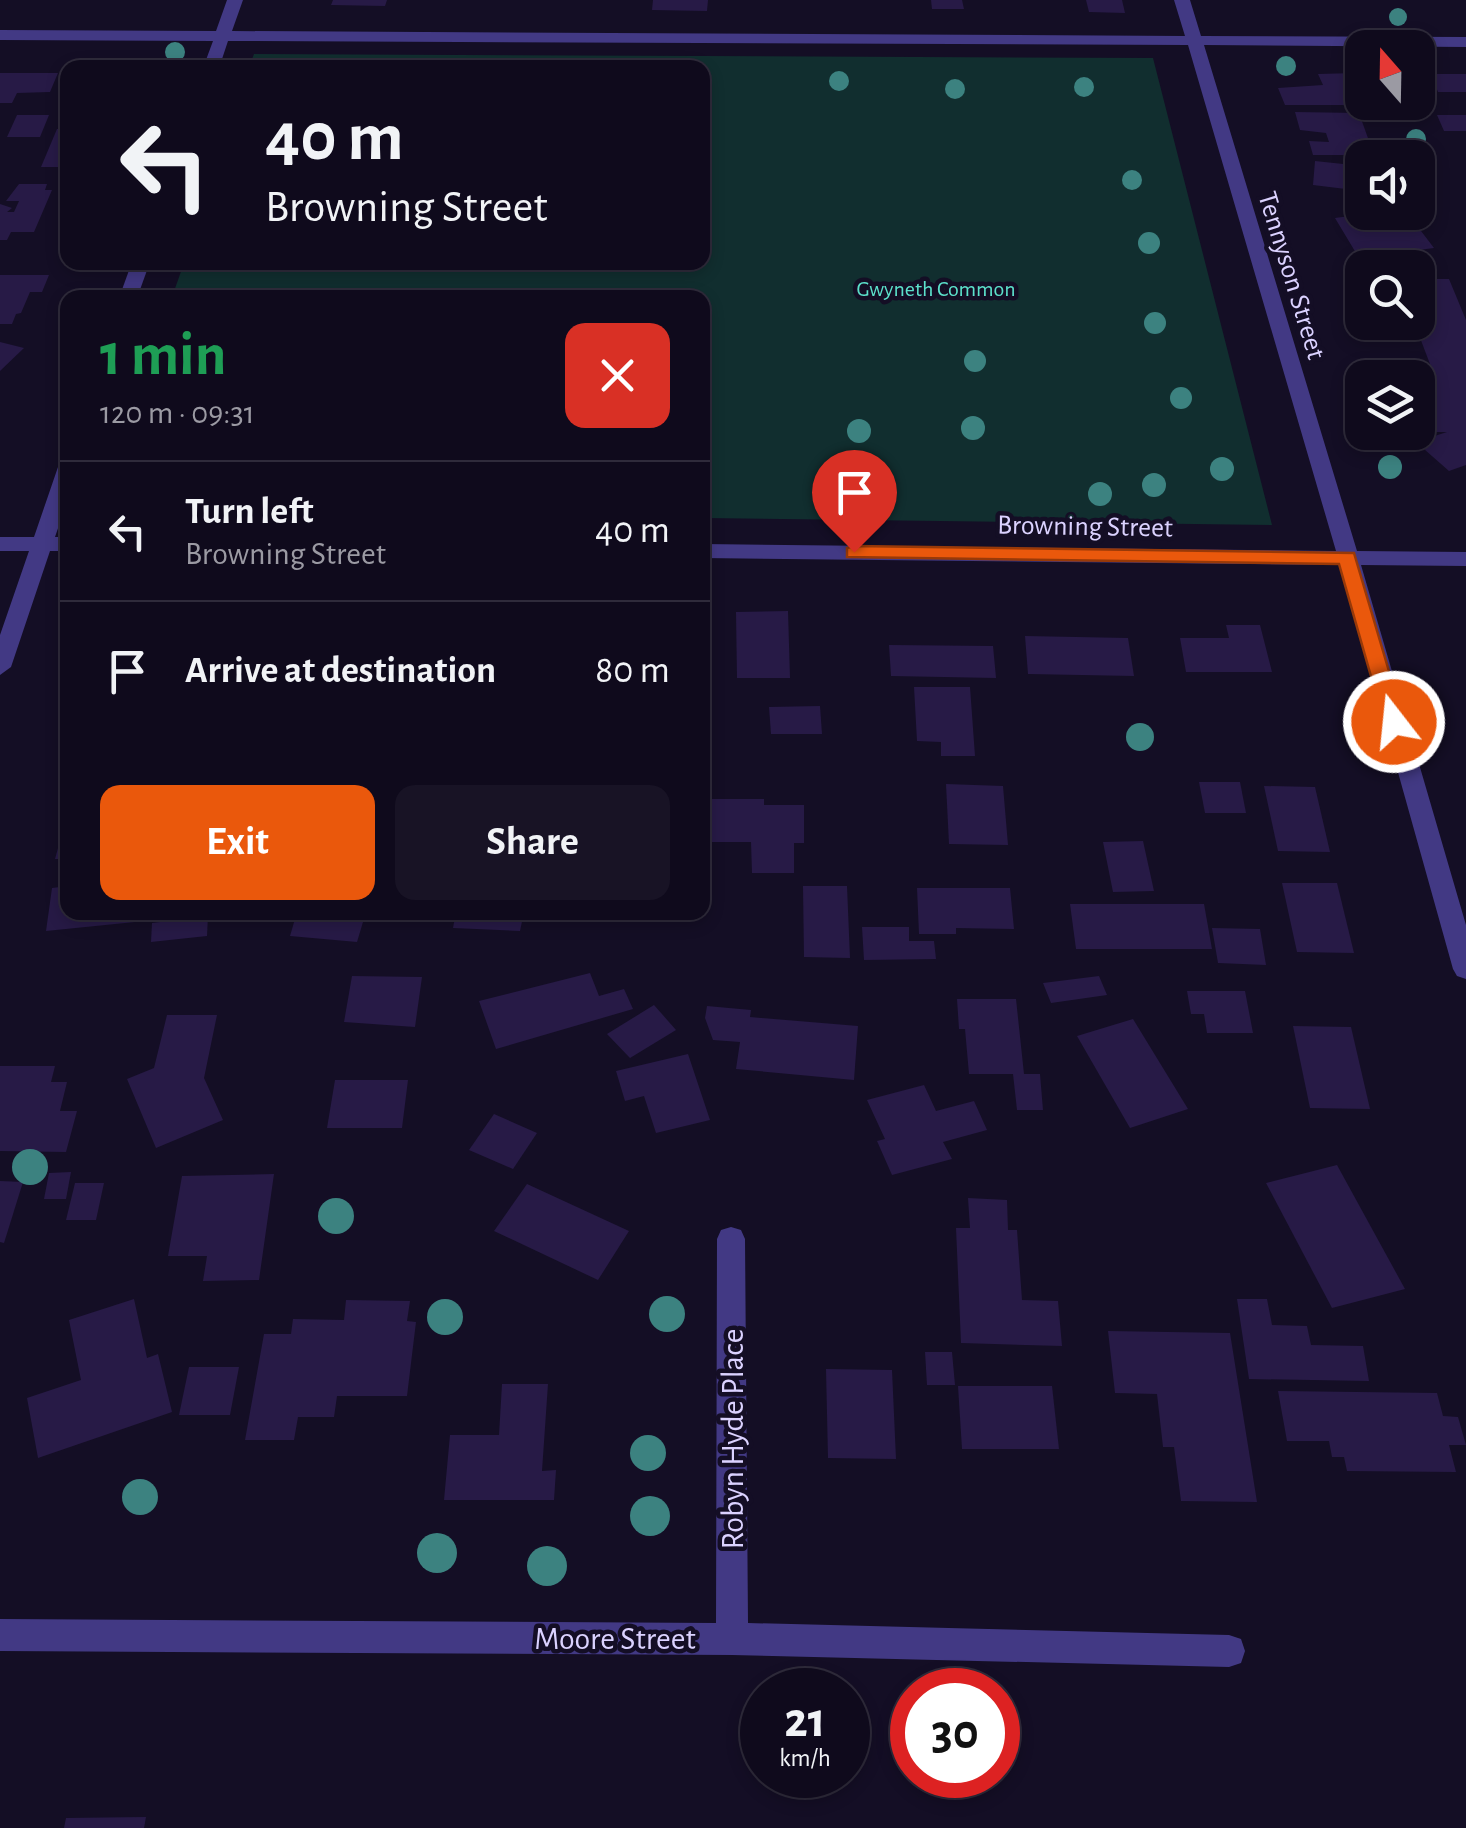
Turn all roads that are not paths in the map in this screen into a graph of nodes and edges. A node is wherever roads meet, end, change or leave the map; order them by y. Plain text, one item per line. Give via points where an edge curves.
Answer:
1 (235, 0) edge
2 (1182, 0) edge
3 (0, 35) edge
4 (222, 36) junction
5 (1194, 40) junction
6 (1466, 42) edge
7 (214, 60) edge
8 (60, 491) edge
9 (0, 544) edge
10 (42, 544) junction
11 (60, 544) edge
12 (710, 551) edge
13 (1347, 558) junction
14 (1466, 559) edge
15 (0, 667) edge
16 (1466, 969) edge
17 (731, 1239) dead end
18 (0, 1635) edge
19 (732, 1638) junction
20 (1229, 1651) dead end

1 - 4 street
2 - 5 street, Tennyson Street
3 - 4 street
4 - 5 street
4 - 7 street
5 - 6 street
5 - 13 street, Tennyson Street
8 - 10 street
9 - 10 street
10 - 11 street
10 - 15 street
12 - 13 street, Browning Street
13 - 14 street, Browning Street
13 - 16 street, Tennyson Street
17 - 19 street, Robyn Hyde Place
18 - 19 street, Moore Street
19 - 20 street, Moore Street

